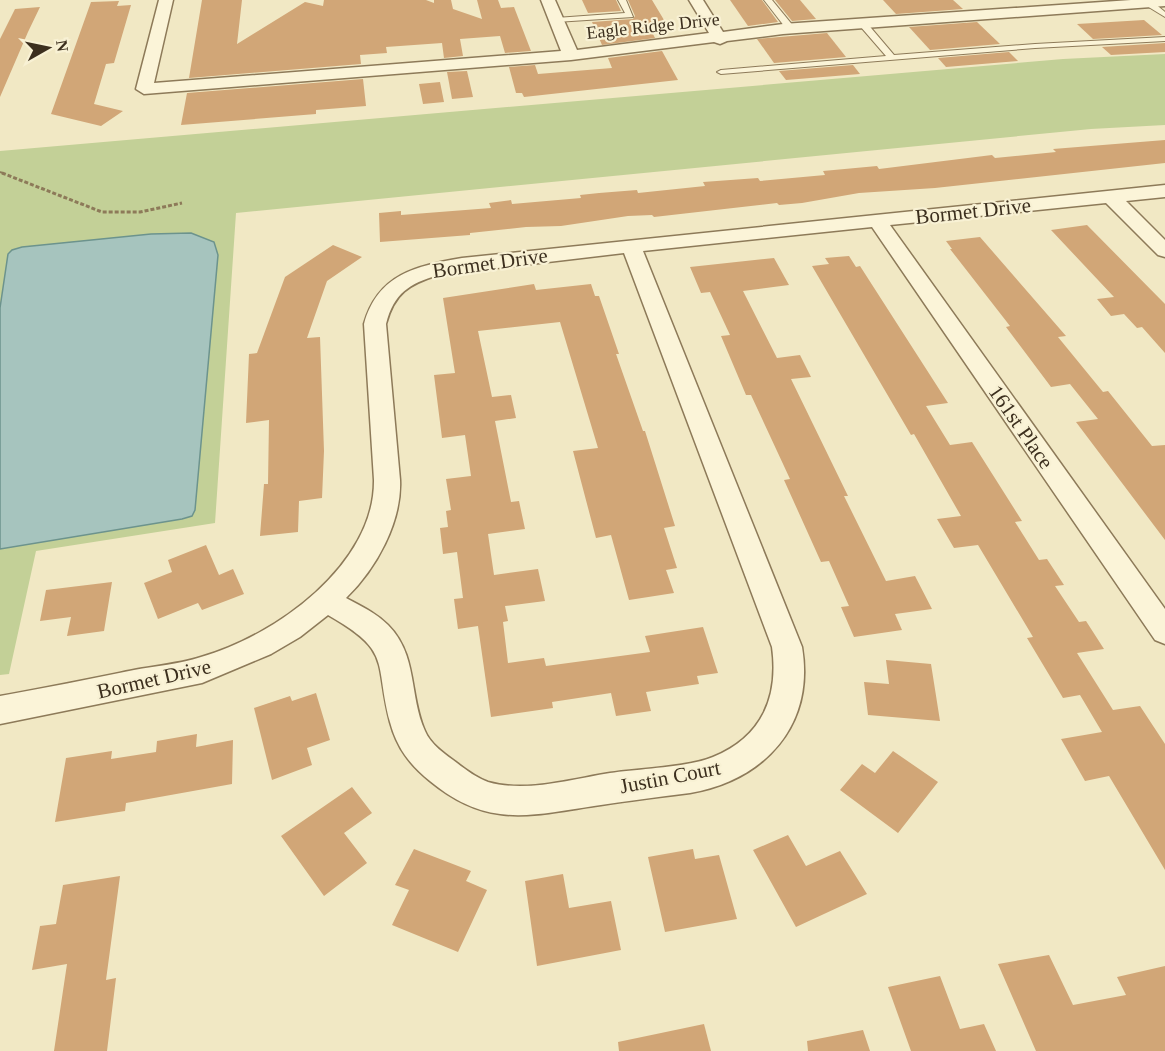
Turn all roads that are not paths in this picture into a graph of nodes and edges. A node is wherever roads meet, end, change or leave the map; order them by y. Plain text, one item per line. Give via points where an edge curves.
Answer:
1 (166, 0) edge
2 (548, 0) edge
3 (622, 0) edge
4 (696, 0) edge
5 (768, 0) edge
6 (972, 0) edge
7 (1045, 0) edge
8 (1158, 3) edge
9 (1058, 11) junction
10 (989, 15) junction
11 (1165, 15) edge
12 (556, 20) junction
13 (863, 24) junction
14 (791, 29) junction
15 (720, 39) junction
16 (1165, 39) edge
17 (571, 55) junction
18 (892, 58) junction
19 (721, 72) dead end
20 (1165, 191) edge
21 (1110, 197) junction
22 (877, 221) junction
23 (631, 246) junction
24 (1165, 251) edge
25 (327, 601) junction
26 (1165, 632) edge
27 (0, 710) edge

1 - 17 street, Eagle Ridge Drive via 144,89
2 - 12 street
3 - 12 lane via 630,15
4 - 15 street
5 - 14 lane
6 - 10 street
7 - 9 street
8 - 9 street, Eagle Ridge Drive
8 - 11 lane
9 - 10 street, Eagle Ridge Drive
10 - 13 street, Eagle Ridge Drive
12 - 17 street
13 - 14 street, Eagle Ridge Drive
13 - 18 lane
14 - 15 street, Eagle Ridge Drive
15 - 17 street, Eagle Ridge Drive
16 - 18 lane
18 - 19 lane
20 - 21 street, Bormet Drive
21 - 22 street, Bormet Drive
21 - 24 street
22 - 23 street, Bormet Drive
22 - 26 street, 161st Place
23 - 25 street, Bormet Drive via 442,267 406,279 382,300 375,324 386,500 374,536 360,560
23 - 25 street, Justin Court via 787,647 792,683 778,722 758,745 735,762 705,774 525,801 482,796 459,784 412,741 400,680 383,639
25 - 27 street, Bormet Drive via 263,643 210,667

